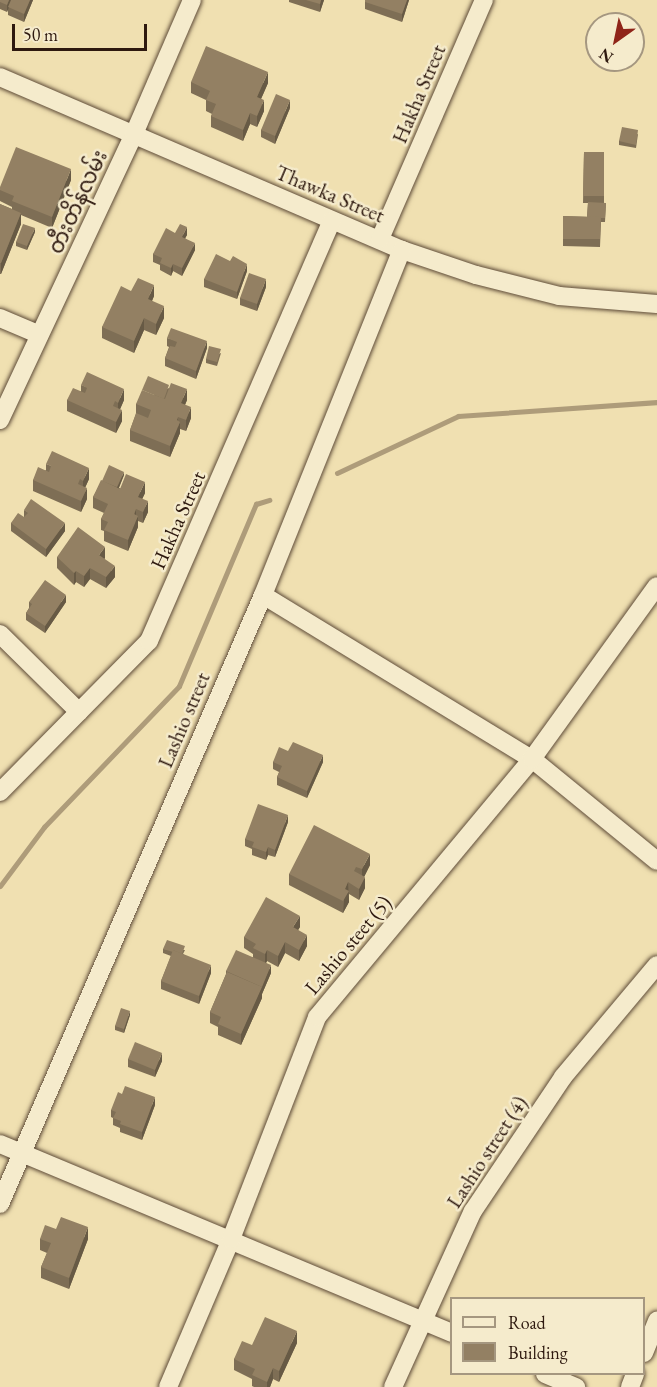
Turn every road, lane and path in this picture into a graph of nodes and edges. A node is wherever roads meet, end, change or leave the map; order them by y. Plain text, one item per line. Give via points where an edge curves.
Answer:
1 (192, 0) edge
2 (484, 0) edge
3 (0, 77) edge
4 (134, 134) junction
5 (332, 222) junction
6 (380, 239) junction
7 (402, 250) junction
8 (657, 304) edge
9 (0, 318) edge
10 (40, 336) junction
11 (0, 420) edge
12 (657, 586) edge
13 (263, 595) junction
14 (0, 634) edge
15 (79, 712) junction
16 (532, 759) junction
17 (0, 792) edge
18 (657, 861) edge
19 (657, 965) edge
20 (0, 1144) edge
21 (22, 1152) junction
22 (0, 1204) edge
23 (231, 1239) junction
24 (422, 1320) junction
25 (657, 1320) edge
26 (450, 1332) edge
27 (645, 1350) edge
28 (547, 1375) edge
29 (168, 1387) edge
30 (393, 1387) edge
31 (576, 1387) edge

1 - 4 street, တီးတိန်လမ်း
2 - 6 street, Hakha Street
3 - 4 street, Thawka Street
4 - 5 street, Thawka Street
4 - 10 street, တီးတိန်လမ်း
5 - 6 street, Thawka Street
5 - 15 street, Hakha Street via 149,641
6 - 7 street, Thawka Street
7 - 8 street, Thawka Street via 476,275 559,296
7 - 13 street, Lashio street
9 - 10 street
10 - 11 street, တီးတိန်လမ်း
12 - 16 street, Lashio steet (5)
13 - 16 street
13 - 21 street, Lashio street
14 - 15 street
15 - 17 street, Hakha Street
16 - 18 street
16 - 23 street, Lashio steet (5) via 317,1017
19 - 24 street, Lashio street (4) via 563,1077 473,1211
20 - 21 street
21 - 22 street, Lashio street
21 - 23 street
23 - 24 street
23 - 29 street, Lashio steet (5)
24 - 26 street
24 - 30 street, Lashio street (4)
25 - 27 street
28 - 31 street

